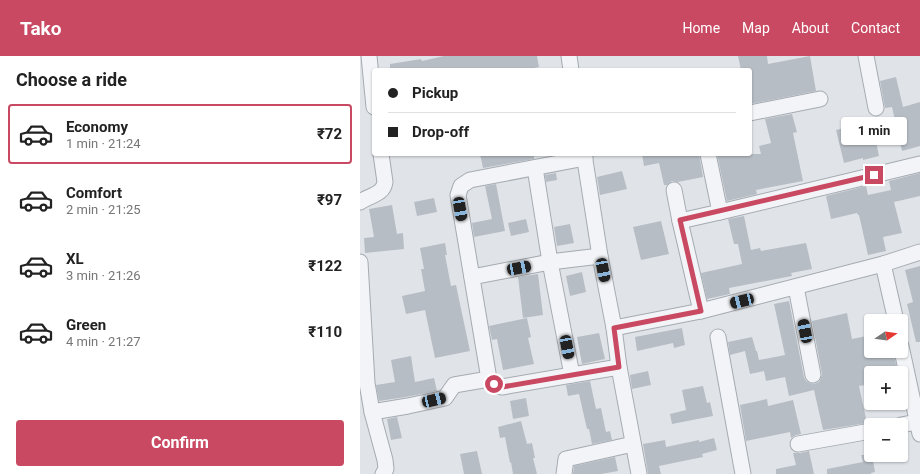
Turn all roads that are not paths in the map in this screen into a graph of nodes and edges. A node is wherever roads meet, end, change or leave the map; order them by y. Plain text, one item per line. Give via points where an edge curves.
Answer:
1 (369, 56) edge
2 (569, 56) edge
3 (866, 56) edge
4 (571, 68) edge
5 (372, 87) edge
6 (820, 99) dead end
7 (876, 108) dead end
8 (752, 113) edge
9 (381, 156) edge
10 (585, 156) edge
11 (708, 156) edge
12 (920, 164) edge
13 (535, 168) junction
14 (674, 190) dead end
15 (360, 202) edge
16 (720, 212) junction
17 (680, 220) junction
18 (920, 252) edge
19 (600, 256) junction
20 (360, 262) edge
21 (550, 262) junction
22 (883, 264) junction
23 (472, 277) junction
24 (361, 282) edge
25 (796, 287) junction
26 (701, 311) junction
27 (894, 314) edge
28 (614, 328) junction
29 (718, 337) dead end
30 (904, 358) edge
31 (619, 367) junction
32 (572, 375) junction
33 (813, 375) dead end
34 (490, 379) junction
35 (372, 412) junction
36 (908, 426) edge
37 (919, 428) edge
38 (864, 432) edge
39 (633, 444) junction
40 (798, 444) dead end
41 (383, 474) edge
42 (564, 474) edge
43 (639, 474) edge
44 (743, 474) edge

1 - 5 street
2 - 4 street
3 - 7 street
6 - 8 street
9 - 15 street via 385,182 382,191
10 - 13 street
10 - 19 street
11 - 16 street
12 - 16 street
13 - 21 street
13 - 23 street via 470,180 461,186 458,195
14 - 17 street
16 - 17 street
17 - 26 street
18 - 22 street
19 - 21 street
19 - 28 street
20 - 24 street
21 - 23 street
21 - 32 street
22 - 25 street
22 - 27 street
23 - 34 street
24 - 35 street via 367,382
25 - 26 street
25 - 33 street
26 - 28 street
28 - 31 street
29 - 44 street
30 - 37 street
31 - 32 street
31 - 39 street
32 - 34 street via 502,387
34 - 35 street via 454,384 444,398
35 - 41 street via 385,460 386,469
36 - 37 street
38 - 40 street
39 - 42 street via 566,459
39 - 43 street

